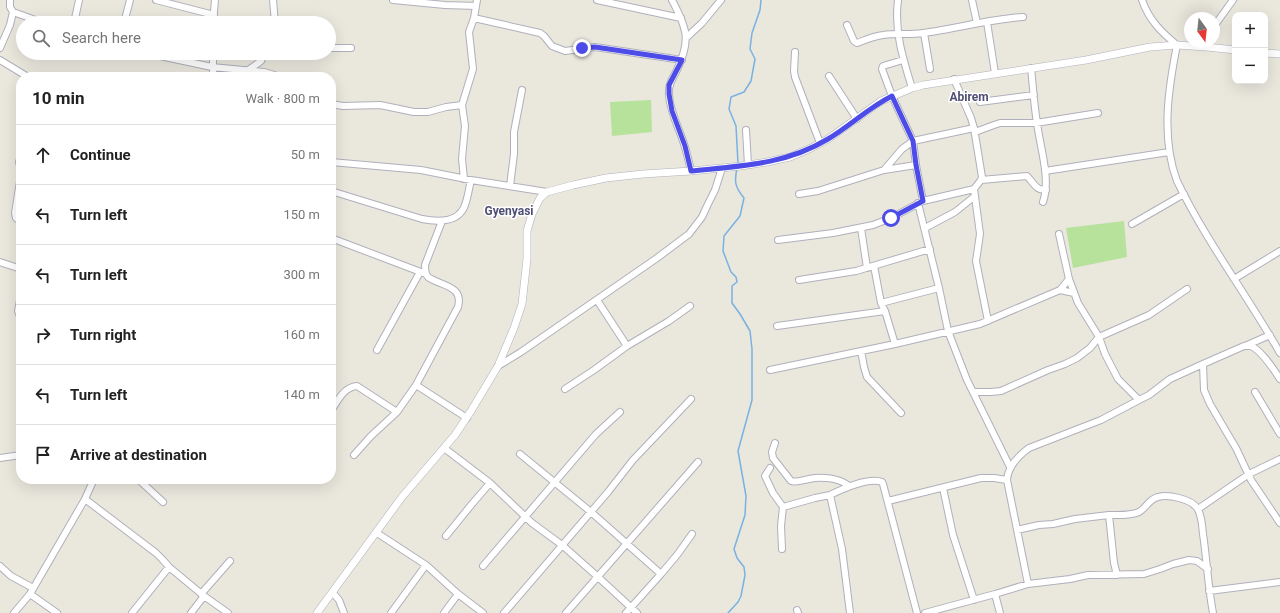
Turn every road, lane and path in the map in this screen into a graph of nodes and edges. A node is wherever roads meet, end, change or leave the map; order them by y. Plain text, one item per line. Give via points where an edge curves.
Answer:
1 (10, 0) edge
2 (79, 0) edge
3 (130, 0) edge
4 (156, 0) edge
5 (215, 0) edge
6 (273, 0) edge
7 (393, 0) edge
8 (597, 0) edge
9 (672, 0) edge
10 (721, 0) edge
11 (898, 0) edge
12 (972, 0) edge
13 (1142, 0) edge
14 (1232, 0) edge
15 (477, 3) edge
16 (13, 12) junction
17 (214, 15) joint
18 (24, 16) edge
19 (76, 16) edge
20 (126, 16) edge
21 (275, 16) edge
22 (1023, 17) dead end
23 (474, 18) junction
24 (681, 18) junction
25 (1220, 18) edge
26 (988, 22) junction
27 (977, 23) junction
28 (847, 25) dead end
29 (924, 33) junction
30 (898, 34) junction
31 (686, 38) junction
32 (1177, 45) junction
33 (0, 48) edge
34 (336, 48) edge
35 (351, 48) dead end
36 (1232, 50) edge
37 (795, 52) dead end
38 (1268, 53) edge
39 (1280, 54) edge
40 (0, 60) edge
41 (182, 60) edge
42 (212, 60) edge
43 (682, 60) junction
44 (903, 60) junction
45 (261, 61) joint
46 (212, 66) junction
47 (1031, 68) junction
48 (930, 69) dead end
49 (247, 71) junction
50 (20, 72) edge
51 (213, 72) edge
52 (264, 72) joint
53 (995, 73) junction
54 (829, 76) dead end
55 (954, 80) junction
56 (912, 88) junction
57 (522, 90) dead end
58 (1034, 95) junction
59 (892, 96) junction
60 (980, 102) dead end
61 (336, 105) edge
62 (462, 106) junction
63 (1098, 114) dead end
64 (857, 118) junction
65 (1036, 123) junction
66 (746, 130) dead end
67 (975, 130) junction
68 (913, 141) junction
69 (820, 144) junction
70 (1169, 152) junction
71 (336, 162) edge
72 (916, 165) junction
73 (741, 166) junction
74 (722, 168) junction
75 (884, 170) junction
76 (691, 171) junction
77 (1045, 171) junction
78 (467, 180) junction
79 (981, 180) junction
80 (510, 186) junction
81 (1046, 190) junction
82 (546, 192) junction
83 (974, 192) junction
84 (336, 193) edge
85 (800, 194) dead end
86 (1184, 194) junction
87 (920, 202) junction
88 (1043, 202) dead end
89 (16, 207) edge
90 (16, 218) edge
91 (442, 221) junction
92 (1132, 224) dead end
93 (861, 228) junction
94 (925, 228) junction
95 (1059, 234) dead end
96 (336, 240) edge
97 (778, 240) dead end
98 (930, 249) junction
99 (1280, 251) edge
100 (0, 262) edge
101 (16, 267) edge
102 (871, 267) junction
103 (423, 272) junction
104 (1069, 279) junction
105 (1234, 279) junction
106 (799, 280) dead end
107 (939, 288) junction
108 (1187, 289) dead end
109 (1060, 290) junction
110 (1074, 293) junction
111 (596, 300) junction
112 (881, 303) junction
113 (690, 306) dead end
114 (885, 311) junction
115 (988, 321) junction
116 (777, 326) dead end
117 (948, 332) junction
118 (1270, 335) junction
119 (1099, 336) junction
120 (895, 344) junction
121 (627, 346) junction
122 (1244, 346) junction
123 (377, 350) dead end
124 (861, 351) junction
125 (1280, 353) edge
126 (1203, 364) junction
127 (498, 366) junction
128 (770, 370) dead end
129 (1280, 379) edge
130 (416, 385) junction
131 (565, 389) dead end
132 (973, 392) junction
133 (1255, 392) dead end
134 (691, 399) dead end
135 (1139, 400) junction
136 (336, 404) edge
137 (397, 412) junction
138 (620, 412) dead end
139 (901, 412) dead end
140 (467, 418) junction
141 (1280, 434) edge
142 (775, 443) dead end
143 (444, 448) junction
144 (520, 454) dead end
145 (354, 455) dead end
146 (16, 456) edge
147 (0, 458) edge
148 (1280, 459) edge
149 (698, 462) dead end
150 (770, 468) dead end
151 (1009, 469) junction
152 (1249, 474) junction
153 (994, 478) junction
154 (1007, 480) junction
155 (555, 482) junction
156 (490, 483) junction
157 (92, 484) edge
158 (143, 484) edge
159 (849, 486) junction
160 (943, 488) junction
161 (830, 495) junction
162 (85, 500) junction
163 (888, 501) junction
164 (163, 502) dead end
165 (783, 507) junction
166 (1198, 509) junction
167 (591, 512) junction
168 (1109, 515) junction
169 (525, 516) junction
170 (1280, 523) edge
171 (1017, 530) junction
172 (377, 533) junction
173 (692, 534) dead end
174 (446, 536) dead end
175 (626, 543) junction
176 (562, 545) junction
177 (782, 549) dead end
178 (230, 561) dead end
179 (426, 565) junction
180 (0, 566) edge
181 (483, 566) dead end
182 (169, 567) junction
183 (1208, 569) junction
184 (661, 574) junction
185 (1117, 575) junction
186 (598, 577) junction
187 (1280, 582) edge
188 (1028, 584) junction
189 (32, 591) junction
190 (1209, 591) junction
191 (333, 593) junction
192 (458, 594) junction
193 (995, 594) junction
194 (202, 595) junction
195 (974, 600) junction
196 (631, 607) junction
197 (14, 613) edge
198 (57, 613) edge
199 (132, 613) edge
200 (191, 613) edge
201 (228, 613) edge
202 (318, 613) edge
203 (344, 613) edge
204 (390, 613) edge
205 (444, 613) edge
206 (483, 613) edge
207 (504, 613) edge
208 (566, 613) edge
209 (626, 613) edge
210 (637, 613) edge
211 (850, 613) edge
212 (917, 613) edge
213 (925, 613) edge
214 (1000, 613) edge
215 (1213, 613) edge

1 - 16 street
2 - 19 street
3 - 20 street
4 - 17 street
5 - 17 street
6 - 21 street
7 - 15 street via 445,5
8 - 24 street
9 - 24 street
10 - 31 street
11 - 30 street
12 - 27 street
13 - 32 street via 1160,30
14 - 25 street
15 - 23 street
16 - 18 street
16 - 33 street
22 - 26 street
23 - 43 street via 540,33 552,46 565,51 595,47
23 - 62 street via 469,32 473,69
24 - 31 street
26 - 27 street
26 - 53 street
27 - 29 street
28 - 30 street via 857,43 882,35
29 - 30 street
29 - 48 street
30 - 44 street
31 - 43 street
32 - 36 street
32 - 47 street via 1150,47
32 - 70 street via 1168,99
34 - 35 street
37 - 69 street via 795,77
38 - 39 street
40 - 50 street
41 - 46 street
42 - 46 street
43 - 76 street via 669,85 669,94
44 - 56 street
44 - 59 street via 882,67
45 - 49 street
45 - 52 street
46 - 49 street
46 - 51 street
47 - 53 street
47 - 58 street
49 - 52 street
53 - 55 street
54 - 64 street
55 - 56 street
55 - 67 street
56 - 59 street
57 - 80 street via 514,132
58 - 60 street
58 - 65 street
59 - 64 street
59 - 68 street
61 - 62 street via 380,105 414,112
62 - 78 street via 465,126 462,159
63 - 65 street
64 - 69 street
65 - 67 street via 1000,124
65 - 77 street
66 - 73 street
67 - 68 street
67 - 79 street
68 - 72 street
68 - 75 street via 902,149
69 - 73 street via 790,157
70 - 77 street
70 - 86 street via 1173,170
71 - 78 street via 421,170
72 - 75 street
72 - 87 street
73 - 74 street
74 - 76 street
74 - 111 street via 702,217 689,234
75 - 85 street via 818,191
76 - 82 street via 606,178
77 - 81 street
78 - 80 street
78 - 91 street via 464,209 453,219
79 - 81 street via 1027,176 1039,190
79 - 83 street
80 - 82 street
81 - 88 street
82 - 127 street via 532,214 527,231 522,304
83 - 87 street
83 - 94 street via 955,212
83 - 115 street via 980,234 976,261
84 - 91 street via 422,219
86 - 92 street
86 - 105 street
87 - 93 street via 891,218
87 - 94 street
89 - 90 street
91 - 103 street
93 - 97 street
93 - 102 street
94 - 98 street
95 - 104 street
96 - 103 street
98 - 102 street
98 - 107 street
99 - 105 street
100 - 101 street
102 - 106 street via 844,274
102 - 112 street
103 - 123 street
103 - 130 street via 452,288 460,302
104 - 109 street
104 - 110 street
105 - 118 street
107 - 112 street
107 - 117 street
108 - 119 street via 1149,315
109 - 110 street
109 - 115 street
110 - 119 street
111 - 121 street
111 - 127 street
112 - 114 street
113 - 121 street
114 - 116 street
114 - 120 street
115 - 117 street
117 - 120 street
117 - 132 street
118 - 122 street
118 - 125 street
119 - 132 street via 1090,348 1065,364 1001,391
119 - 135 street via 1118,379
120 - 124 street
121 - 131 street
122 - 126 street
122 - 129 street via 1251,346 1258,351
124 - 128 street
124 - 139 street via 867,377
126 - 135 street via 1170,379
126 - 152 street via 1204,390
127 - 140 street
130 - 137 street
130 - 140 street
132 - 151 street
133 - 141 street
134 - 167 street via 642,451
135 - 151 street via 1101,420 1029,448
136 - 137 street via 344,392 358,386
137 - 145 street
138 - 155 street via 596,434
140 - 143 street
142 - 159 street via 773,458 791,482 819,478 843,481
143 - 156 street
143 - 172 street via 402,497
144 - 155 street
146 - 147 street
148 - 152 street
149 - 175 street
150 - 165 street via 765,476
151 - 153 street
151 - 154 street
152 - 166 street
152 - 170 street
153 - 154 street
153 - 160 street via 981,478
154 - 171 street
155 - 167 street
155 - 169 street
156 - 169 street
156 - 174 street
157 - 162 street
158 - 164 street
159 - 161 street
159 - 163 street via 875,480 882,482
160 - 163 street
160 - 195 street via 953,535
161 - 165 street
161 - 211 street via 842,549
162 - 182 street via 156,553
162 - 189 street
163 - 212 street
165 - 177 street
166 - 168 street via 1186,500 1168,496 1148,502 1138,512
166 - 183 street
167 - 175 street
167 - 176 street
168 - 171 street
168 - 185 street
169 - 176 street
169 - 181 street
171 - 188 street
172 - 179 street
172 - 191 street
173 - 184 street
175 - 184 street
175 - 186 street
176 - 186 street
176 - 207 street
178 - 194 street
179 - 192 street
179 - 204 street
180 - 189 street
182 - 194 street
182 - 199 street
183 - 185 street via 1189,560 1144,574
183 - 190 street
184 - 196 street
185 - 188 street via 1088,575
186 - 196 street
186 - 208 street
187 - 190 street
188 - 193 street
189 - 197 street
189 - 198 street
190 - 215 street
191 - 202 street
191 - 203 street
192 - 205 street
192 - 206 street
193 - 195 street
193 - 214 street
194 - 200 street via 202,600
194 - 201 street
195 - 213 street
196 - 209 street
196 - 210 street

